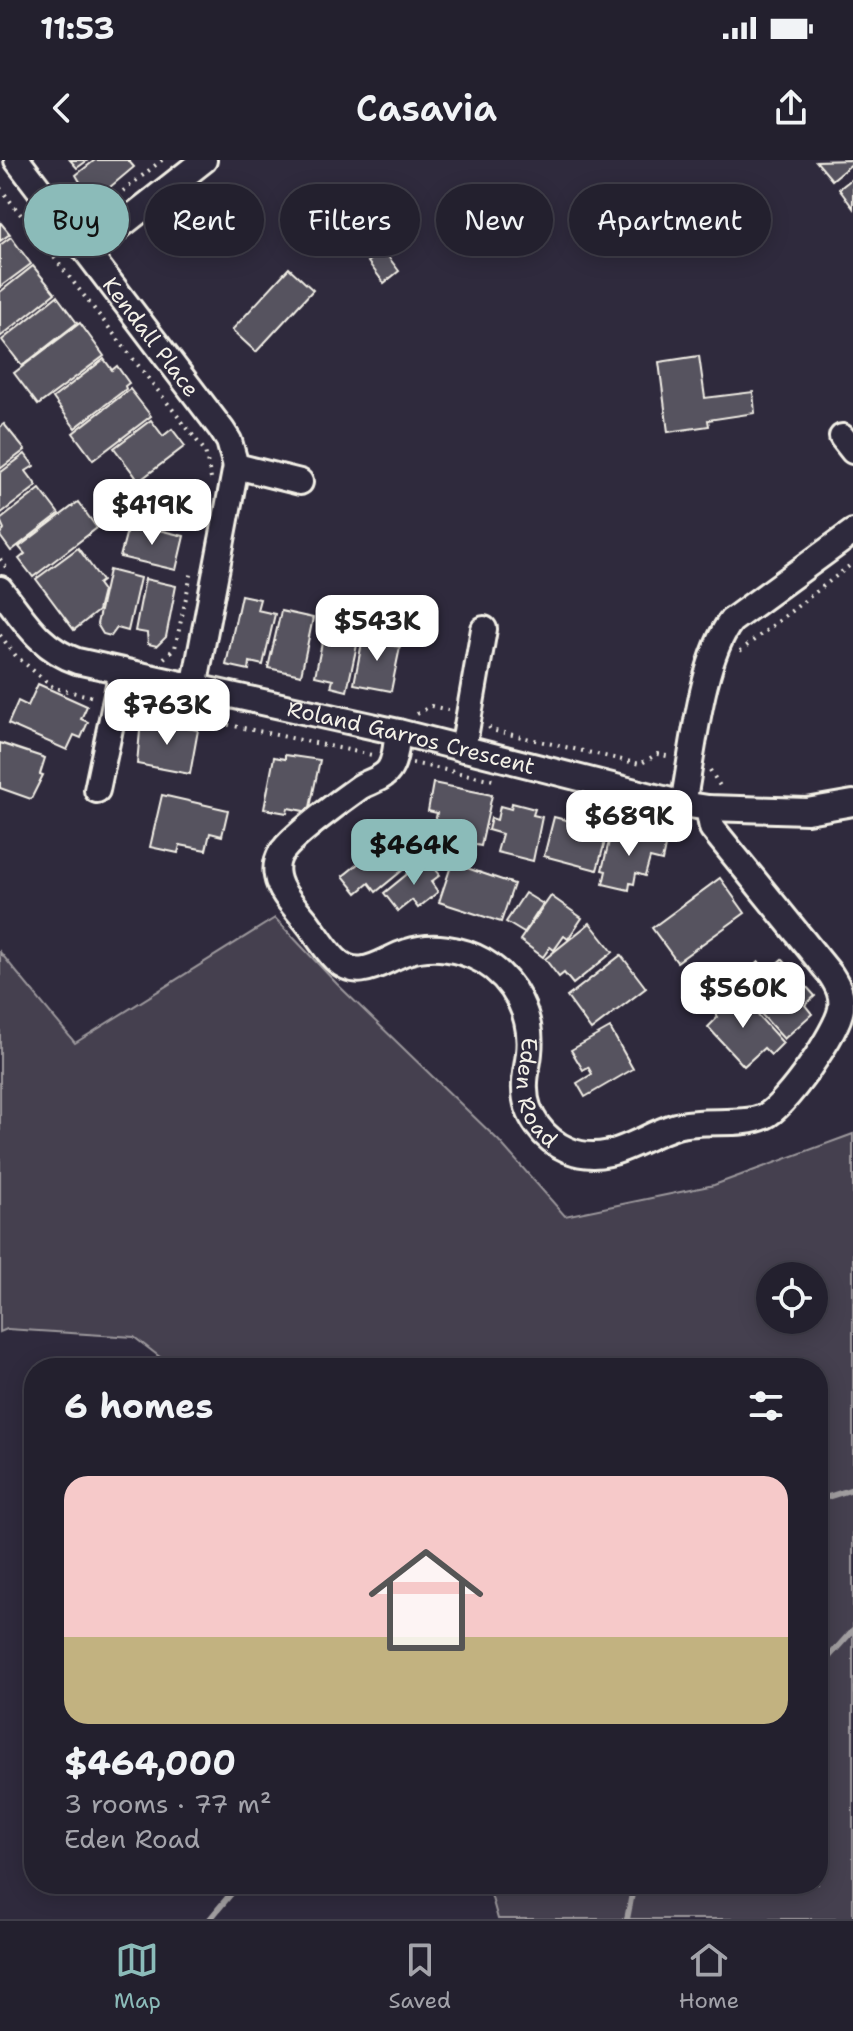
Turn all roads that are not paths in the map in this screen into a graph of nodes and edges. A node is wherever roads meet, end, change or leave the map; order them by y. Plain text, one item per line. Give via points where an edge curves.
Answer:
1 (17, 160) edge
2 (204, 160) edge
3 (35, 184) edge
4 (129, 219) edge
5 (90, 256) edge
6 (236, 466) junction
7 (300, 482) dead end
8 (853, 532) edge
9 (5, 580) edge
10 (484, 629) dead end
11 (122, 671) junction
12 (194, 688) junction
13 (402, 722) junction
14 (463, 749) junction
15 (97, 790) dead end
16 (714, 798) junction
17 (853, 803) edge
18 (683, 804) junction

1 - 3 street, Kendall Place
2 - 4 street
5 - 6 street, Kendall Place via 222,430
6 - 7 street
6 - 12 street
8 - 18 street via 731,621 720,636
9 - 11 street, Roland Garros Crescent via 46,646 68,658
10 - 14 street
11 - 12 street, Roland Garros Crescent
11 - 15 street
12 - 13 street, Roland Garros Crescent
13 - 14 street, Roland Garros Crescent
13 - 16 street, Eden Road via 385,774 360,787 285,847 276,866 279,884 336,960 353,969 369,970 408,952 433,948 468,954 494,968 525,1012 529,1111 551,1140 578,1154 614,1153 681,1124 765,1116 787,1099 838,1018 841,997 831,975 712,828
14 - 18 street, Roland Garros Crescent
16 - 17 street, Roland Garros Crescent via 807,811
16 - 18 street, Roland Garros Crescent

